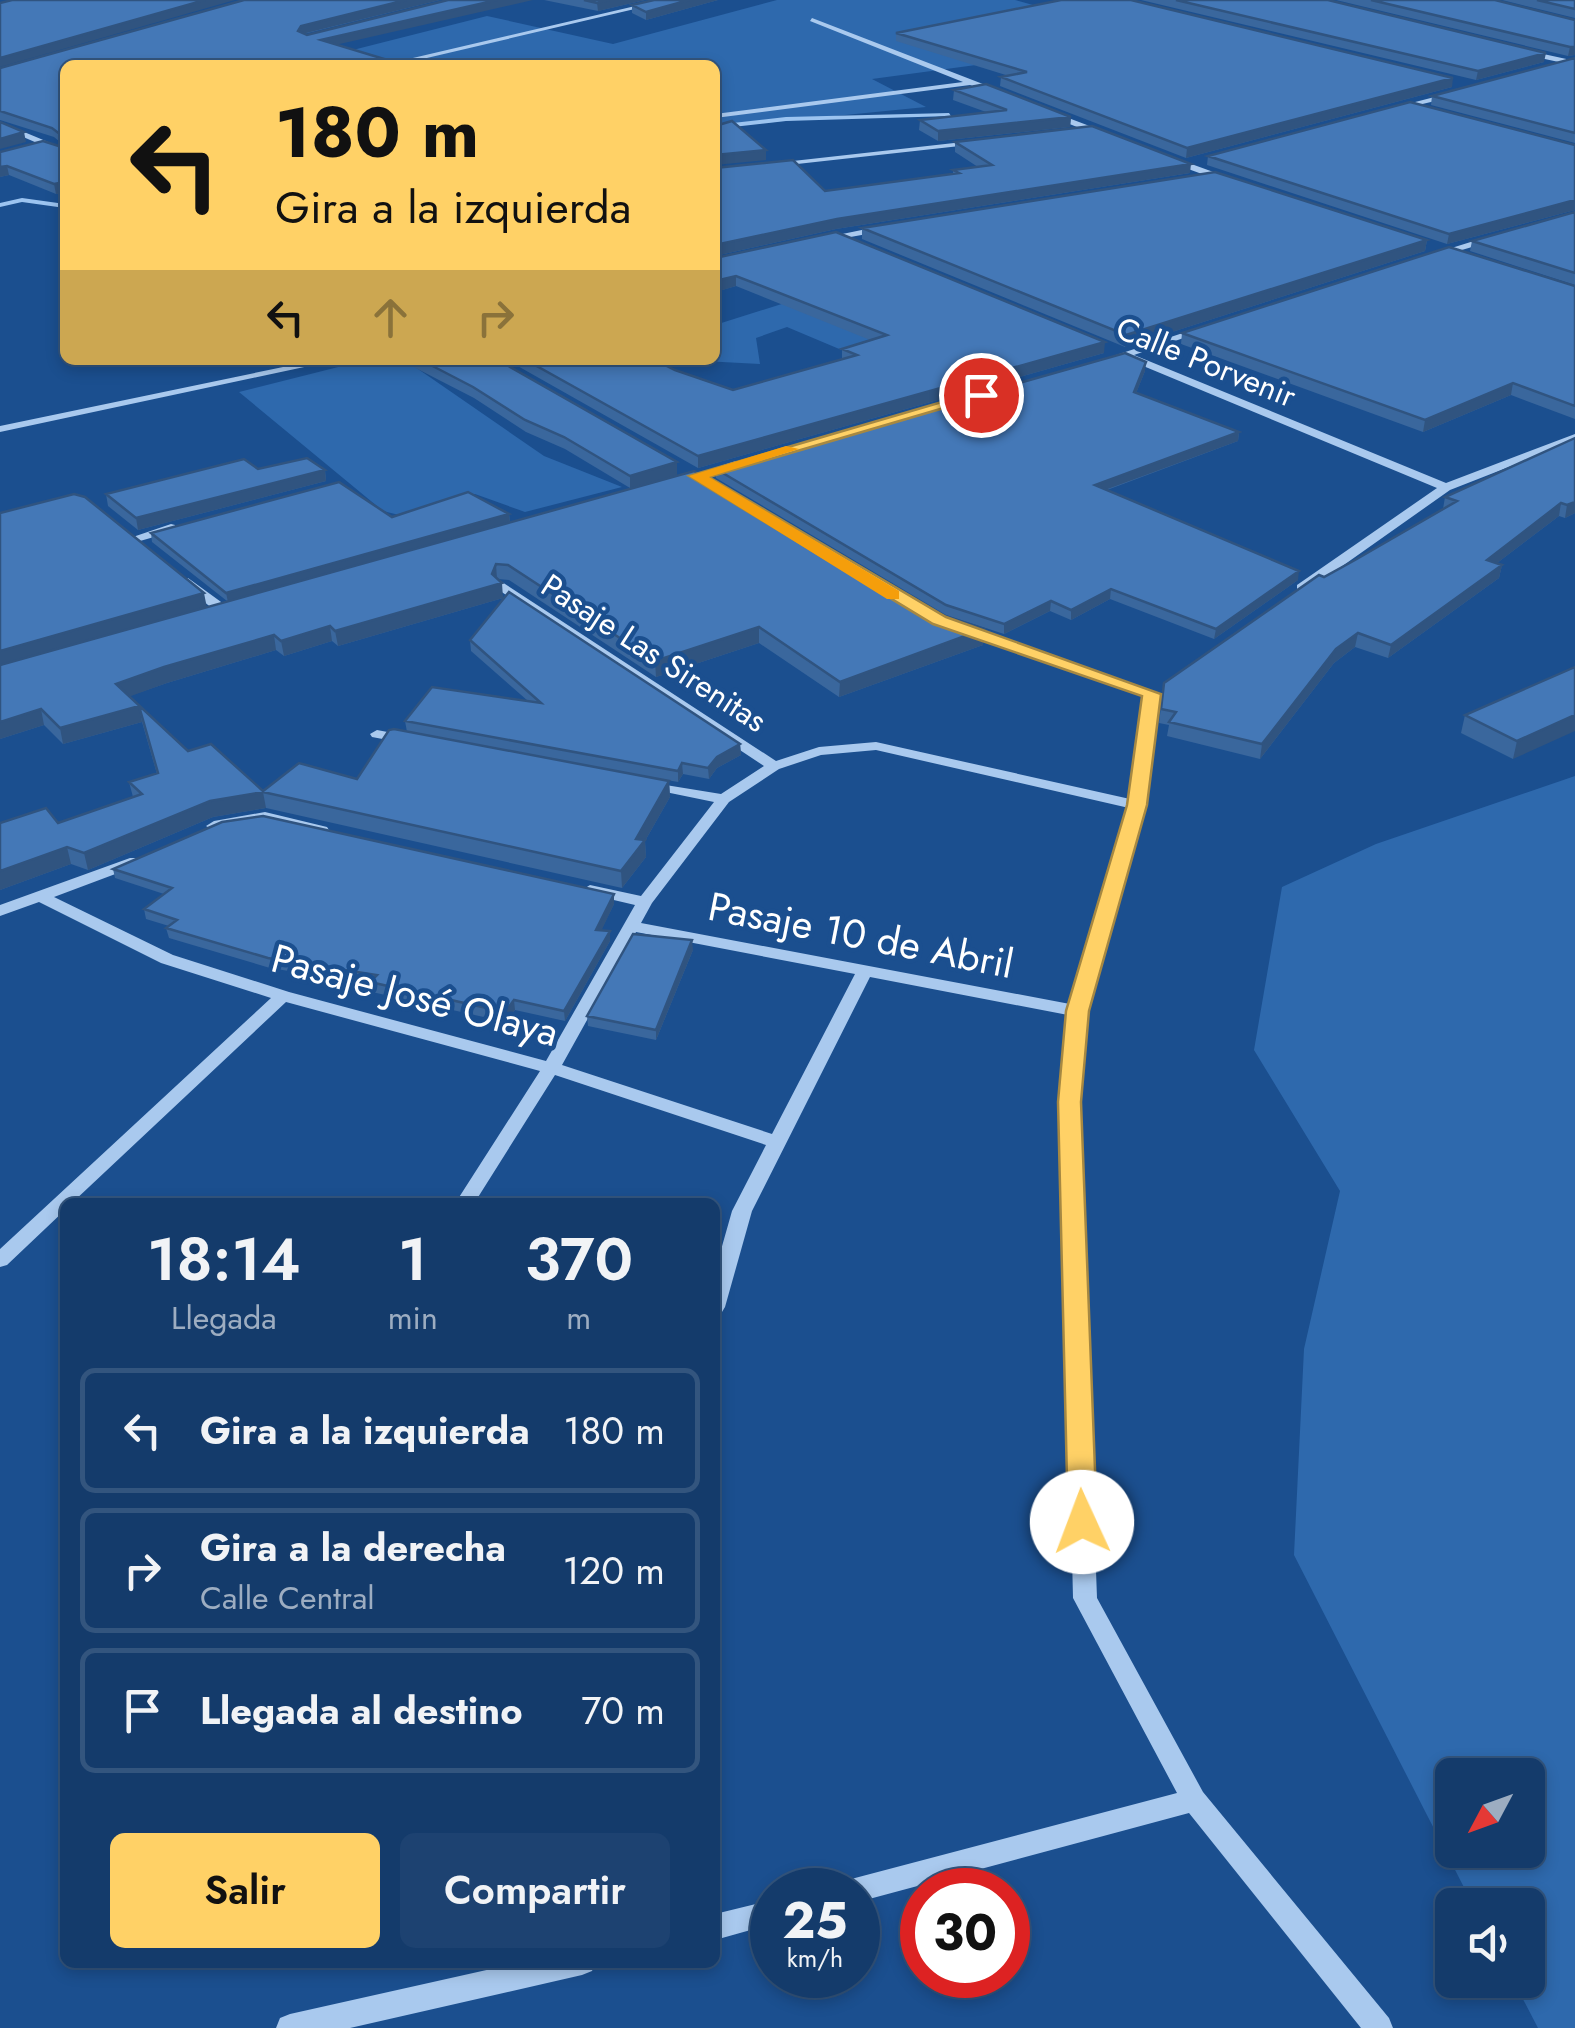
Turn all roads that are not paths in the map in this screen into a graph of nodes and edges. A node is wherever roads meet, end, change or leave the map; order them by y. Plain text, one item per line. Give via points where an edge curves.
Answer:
1 (670, 0) edge
2 (812, 20) dead end
3 (1513, 49) edge
4 (409, 60) edge
5 (1572, 61) edge
6 (1550, 67) edge
7 (973, 83) junction
8 (1461, 92) edge
9 (1007, 96) edge
10 (1408, 105) junction
11 (1042, 110) edge
12 (1390, 110) edge
13 (1427, 110) edge
14 (720, 115) edge
15 (0, 124) edge
16 (1093, 130) junction
17 (1074, 132) edge
18 (1111, 137) edge
19 (60, 140) edge
20 (996, 140) edge
21 (46, 143) junction
22 (31, 147) edge
23 (60, 150) edge
24 (1166, 158) edge
25 (1203, 160) edge
26 (766, 165) edge
27 (1184, 165) junction
28 (1213, 176) junction
29 (1194, 178) edge
30 (1231, 181) edge
31 (893, 227) edge
32 (1503, 235) edge
33 (837, 236) junction
34 (818, 240) edge
35 (855, 244) edge
36 (1431, 244) edge
37 (1449, 250) junction
38 (1467, 256) edge
39 (1413, 262) edge
40 (1214, 326) edge
41 (1106, 347) edge
42 (1124, 354) junction
43 (308, 365) edge
44 (1086, 365) edge
45 (0, 428) edge
46 (1575, 436) edge
47 (752, 460) edge
48 (679, 466) edge
49 (696, 476) junction
50 (713, 486) edge
51 (659, 487) edge
52 (1446, 488) junction
53 (188, 524) edge
54 (119, 526) edge
55 (133, 539) junction
56 (148, 550) edge
57 (178, 574) edge
58 (502, 586) edge
59 (1282, 602) edge
60 (242, 604) edge
61 (224, 610) junction
62 (205, 615) edge
63 (957, 627) edge
64 (377, 734) dead end
65 (434, 745) edge
66 (774, 766) junction
67 (628, 781) edge
68 (724, 799) junction
69 (1137, 805) junction
70 (201, 832) edge
71 (337, 834) edge
72 (148, 857) edge
73 (572, 886) edge
74 (41, 896) junction
75 (645, 902) junction
76 (0, 911) edge
77 (632, 926) junction
78 (864, 972) junction
79 (283, 996) junction
80 (1077, 1011) junction
81 (552, 1068) junction
82 (778, 1142) junction
83 (66, 1198) edge
84 (468, 1198) edge
85 (60, 1204) edge
86 (0, 1260) edge
87 (720, 1289) edge
88 (1194, 1800) junction
89 (880, 1883) edge
90 (750, 1918) edge
91 (720, 1926) edge
92 (555, 1968) edge
93 (290, 2028) edge
94 (1379, 2028) edge

1 - 4 street
2 - 7 street
3 - 5 street
5 - 6 street
7 - 9 street
7 - 14 street
8 - 10 street
10 - 12 street
10 - 13 street
11 - 16 street
15 - 21 street
16 - 17 street
16 - 18 street
19 - 21 street
20 - 26 street
21 - 22 street
21 - 23 street
24 - 27 street
25 - 27 street
27 - 28 street
28 - 29 street
28 - 30 street
31 - 33 street
32 - 37 street
33 - 34 street
33 - 35 street
36 - 37 street
37 - 38 street
37 - 39 street
40 - 42 street
41 - 42 street, Calle Porvenir
42 - 44 street
42 - 52 street, Calle Porvenir
43 - 45 street
46 - 52 street
47 - 49 street
48 - 49 street
49 - 50 street
49 - 51 street
52 - 59 street
53 - 55 street
54 - 55 street
55 - 56 street
57 - 61 street
58 - 66 street, Pasaje Las Sirenitas
60 - 61 street
61 - 62 street
63 - 69 street via 1160,688
64 - 65 street
66 - 68 street
66 - 69 street via 818,751 876,746
67 - 68 street
68 - 75 street
69 - 80 street
70 - 71 street via 265,817
72 - 74 street
73 - 75 street
74 - 76 street
74 - 79 street, Pasaje José Olaya via 167,959
75 - 77 street
77 - 78 street, Pasaje 10 de Abril
77 - 81 street
78 - 80 street, Pasaje 10 de Abril
78 - 82 street
79 - 81 street, Pasaje José Olaya
79 - 83 street
80 - 88 street via 1070,1102 1085,1598
81 - 82 street, Pasaje José Olaya
81 - 84 street
82 - 87 street via 742,1211
85 - 86 street
88 - 89 street
88 - 94 street
90 - 91 street
92 - 93 street

